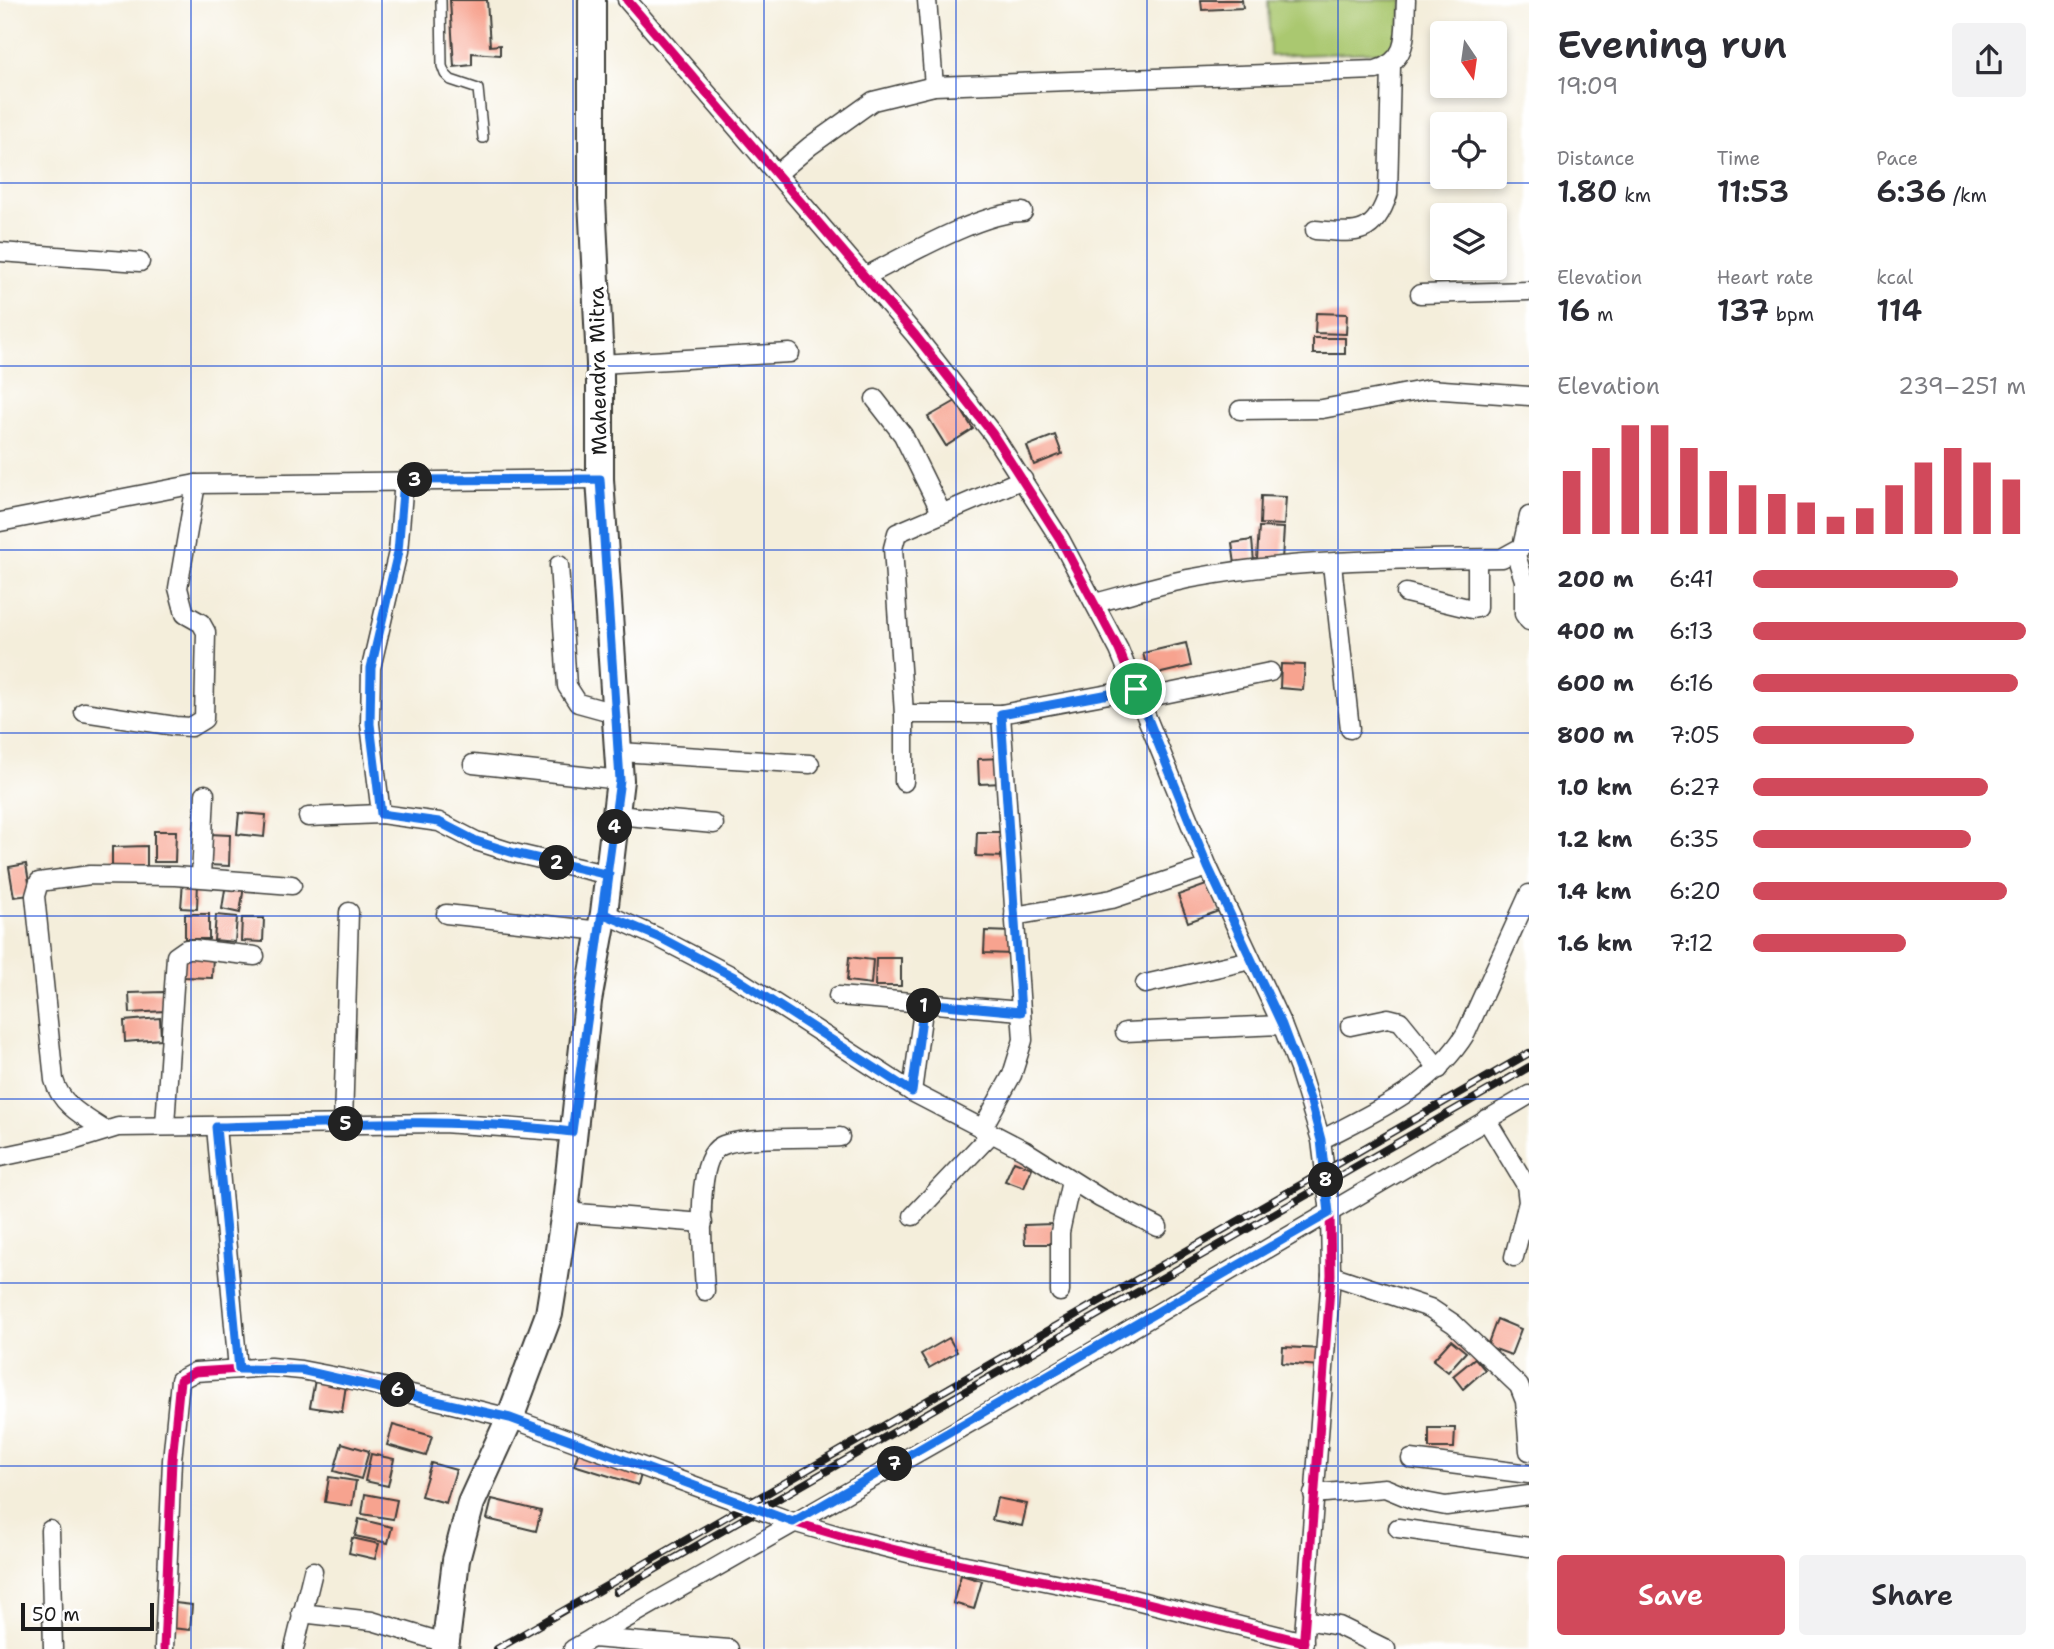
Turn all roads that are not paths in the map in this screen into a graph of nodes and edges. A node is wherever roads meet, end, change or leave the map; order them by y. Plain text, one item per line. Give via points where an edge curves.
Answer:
1 (441, 0) edge
2 (592, 0) edge
3 (627, 0) edge
4 (927, 0) edge
5 (1405, 0) edge
6 (1391, 66) junction
7 (934, 86) junction
8 (482, 138) dead end
9 (777, 174) junction
10 (1023, 212) dead end
11 (1315, 230) dead end
12 (0, 252) edge
13 (140, 262) dead end
14 (864, 277) junction
15 (1529, 291) edge
16 (1419, 294) dead end
17 (790, 353) dead end
18 (600, 364) junction
19 (1529, 396) edge
20 (875, 399) dead end
21 (1240, 410) dead end
22 (600, 479) junction
23 (1023, 479) junction
24 (404, 480) junction
25 (196, 484) junction
26 (942, 512) junction
27 (1529, 516) edge
28 (0, 522) edge
29 (1516, 552) junction
30 (1477, 559) junction
31 (1332, 564) junction
32 (559, 565) dead end
33 (1406, 593) dead end
34 (1094, 603) junction
35 (1529, 621) edge
36 (1270, 672) dead end
37 (1138, 694) junction
38 (84, 712) dead end
39 (618, 713) junction
40 (904, 714) junction
41 (1001, 714) junction
42 (1350, 729) dead end
43 (620, 752) junction
44 (473, 764) dead end
45 (810, 764) dead end
46 (620, 780) junction
47 (904, 782) dead end
48 (205, 794) dead end
49 (381, 814) junction
50 (616, 815) junction
51 (308, 817) dead end
52 (714, 824) dead end
53 (1208, 867) junction
54 (609, 875) junction
55 (201, 876) junction
56 (292, 885) dead end
57 (1529, 894) edge
58 (349, 912) dead end
59 (446, 914) dead end
60 (1014, 916) junction
61 (603, 923) junction
62 (255, 956) dead end
63 (1251, 960) junction
64 (1145, 984) dead end
65 (838, 996) dead end
66 (924, 1003) junction
67 (1021, 1012) junction
68 (1282, 1025) junction
69 (1350, 1026) dead end
70 (1125, 1032) dead end
71 (1439, 1069) junction
72 (912, 1092) junction
73 (1529, 1095) edge
74 (1486, 1119) junction
75 (343, 1124) junction
76 (165, 1125) junction
77 (216, 1127) junction
78 (103, 1129) junction
79 (986, 1131) junction
80 (572, 1132) junction
81 (840, 1137) dead end
82 (1321, 1140) junction
83 (0, 1157) edge
84 (1071, 1181) junction
85 (565, 1212) junction
86 (1329, 1213) junction
87 (913, 1216) dead end
88 (703, 1223) junction
89 (1158, 1227) dead end
90 (1514, 1257) dead end
91 (1331, 1275) junction
92 (705, 1291) dead end
93 (1060, 1292) dead end
94 (239, 1369) junction
95 (510, 1418) junction
96 (1529, 1451) edge
97 (1411, 1459) dead end
98 (1529, 1474) edge
99 (1312, 1494) junction
100 (1529, 1495) edge
101 (793, 1522) junction
102 (1398, 1528) dead end
103 (50, 1530) dead end
104 (1529, 1547) edge
105 (313, 1571) dead end
106 (301, 1613) junction
107 (1306, 1620) junction
108 (592, 1638) junction
109 (445, 1646) edge
110 (1304, 1646) edge
111 (662, 1647) edge
112 (53, 1649) edge
113 (164, 1649) edge
114 (294, 1649) edge
115 (573, 1649) edge
116 (729, 1649) edge
117 (1386, 1649) edge

1 - 8 lane via 442,66 451,80 478,89
2 - 18 main road, Mahendra Mitra via 592,199
3 - 9 street
4 - 7 street
5 - 6 street via 1400,57
6 - 7 street
6 - 11 street via 1384,207 1364,230
7 - 9 street via 873,101
9 - 14 street
10 - 14 street via 1010,212 954,234
12 - 13 street
14 - 23 street via 992,433
15 - 16 street
17 - 18 street
18 - 22 main road, Mahendra Mitra
19 - 21 street via 1429,390 1322,409
20 - 26 street via 903,435
22 - 24 street
22 - 39 main road, Mahendra Mitra
23 - 26 street
23 - 34 street
24 - 25 street
24 - 49 street via 398,552 371,668 370,724
25 - 28 street
25 - 38 street via 178,588 185,614 201,623 206,632 204,719 183,727
26 - 40 street via 897,533 892,548
27 - 29 street via 1527,538
29 - 30 street
29 - 35 street via 1524,580 1524,614
30 - 31 street
30 - 33 street via 1477,608
31 - 34 street via 1191,578
31 - 42 street
32 - 39 street via 567,686 578,703
34 - 37 street
36 - 37 street
37 - 41 street
37 - 53 street
39 - 43 main road, Mahendra Mitra
40 - 41 street
40 - 47 street
41 - 60 street
43 - 45 street
43 - 46 main road, Mahendra Mitra
44 - 46 street
46 - 50 main road, Mahendra Mitra
48 - 55 street
49 - 51 street
49 - 54 street via 439,822 488,845
50 - 52 street
50 - 54 main road, Mahendra Mitra
53 - 60 street via 1112,900
53 - 63 street
54 - 61 main road, Mahendra Mitra
55 - 56 street
55 - 78 street via 90,875 46,880 37,886 54,1080 58,1094
57 - 71 street via 1466,1033
58 - 75 street
59 - 61 street
60 - 67 street
61 - 72 street via 659,937 736,978
61 - 80 main road, Mahendra Mitra
62 - 76 street via 193,948 176,956
63 - 64 street
63 - 68 street
65 - 66 street
66 - 67 street
66 - 72 street
67 - 79 street via 1020,1056
68 - 70 street
68 - 82 street
69 - 71 street via 1388,1018 1401,1021
71 - 82 street via 1387,1106
72 - 79 street
73 - 74 street
74 - 86 street
74 - 90 street via 1526,1185 1528,1202
75 - 77 street
75 - 80 street via 480,1123
76 - 77 street
76 - 78 street
77 - 94 street
78 - 83 street via 66,1143
79 - 84 street
79 - 87 street
80 - 85 main road, Mahendra Mitra
81 - 88 street via 719,1147 706,1163
82 - 86 street
84 - 89 street
84 - 93 street via 1060,1231
85 - 88 street
85 - 95 main road, Mahendra Mitra via 549,1314
86 - 91 street
86 - 101 street
88 - 92 street
91 - 96 street via 1430,1308 1454,1324 1519,1386 1525,1401
91 - 99 street
94 - 95 street via 301,1370
94 - 113 street via 195,1372 180,1380 178,1387
95 - 101 street
95 - 109 main road, Mahendra Mitra via 471,1503 456,1560
97 - 98 street
99 - 100 street via 1385,1488 1446,1506
99 - 107 street
101 - 108 street
101 - 110 street via 916,1555 1136,1600
102 - 104 street
103 - 112 street
105 - 106 street
106 - 109 street via 372,1620
106 - 114 street
107 - 110 street
107 - 117 street via 1339,1626
108 - 111 street
108 - 115 street
111 - 116 street via 684,1644

